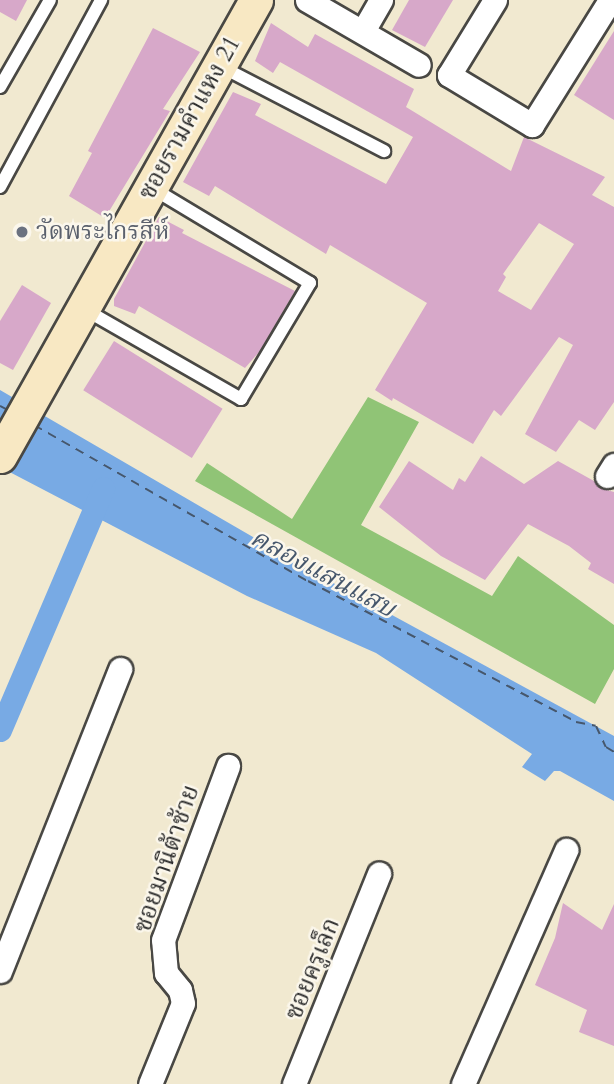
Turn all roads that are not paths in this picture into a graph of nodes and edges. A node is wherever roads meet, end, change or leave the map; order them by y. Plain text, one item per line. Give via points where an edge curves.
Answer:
1 (50, 0) edge
2 (101, 0) edge
3 (256, 0) edge
4 (307, 0) edge
5 (382, 0) edge
6 (495, 0) edge
7 (610, 0) edge
8 (363, 31) junction
9 (419, 65) dead end
10 (219, 66) junction
11 (0, 87) edge
12 (384, 151) dead end
13 (0, 187) edge
14 (151, 188) junction
15 (83, 309) junction
16 (0, 456) edge
17 (120, 669) dead end
18 (228, 766) dead end
19 (566, 850) dead end
20 (379, 874) dead end
21 (0, 971) edge
22 (150, 1084) edge
23 (294, 1084) edge
24 (463, 1084) edge

1 - 11 lane
2 - 13 lane
3 - 10 street, ซอยรามคำแหง 21
4 - 8 street
5 - 8 street
6 - 7 street via 449,75 532,125
8 - 9 street
10 - 12 lane
10 - 14 street, ซอยรามคำแหง 21
14 - 15 street, ซอยรามคำแหง 21
14 - 15 lane via 310,283 241,399
15 - 16 street, ซอยรามคำแหง 21
17 - 21 street
18 - 22 street, ซอยมานิต้าซ้าย via 163,940 166,973 183,995 183,1003
19 - 24 street
20 - 23 street, ซอยครูเล็ก

